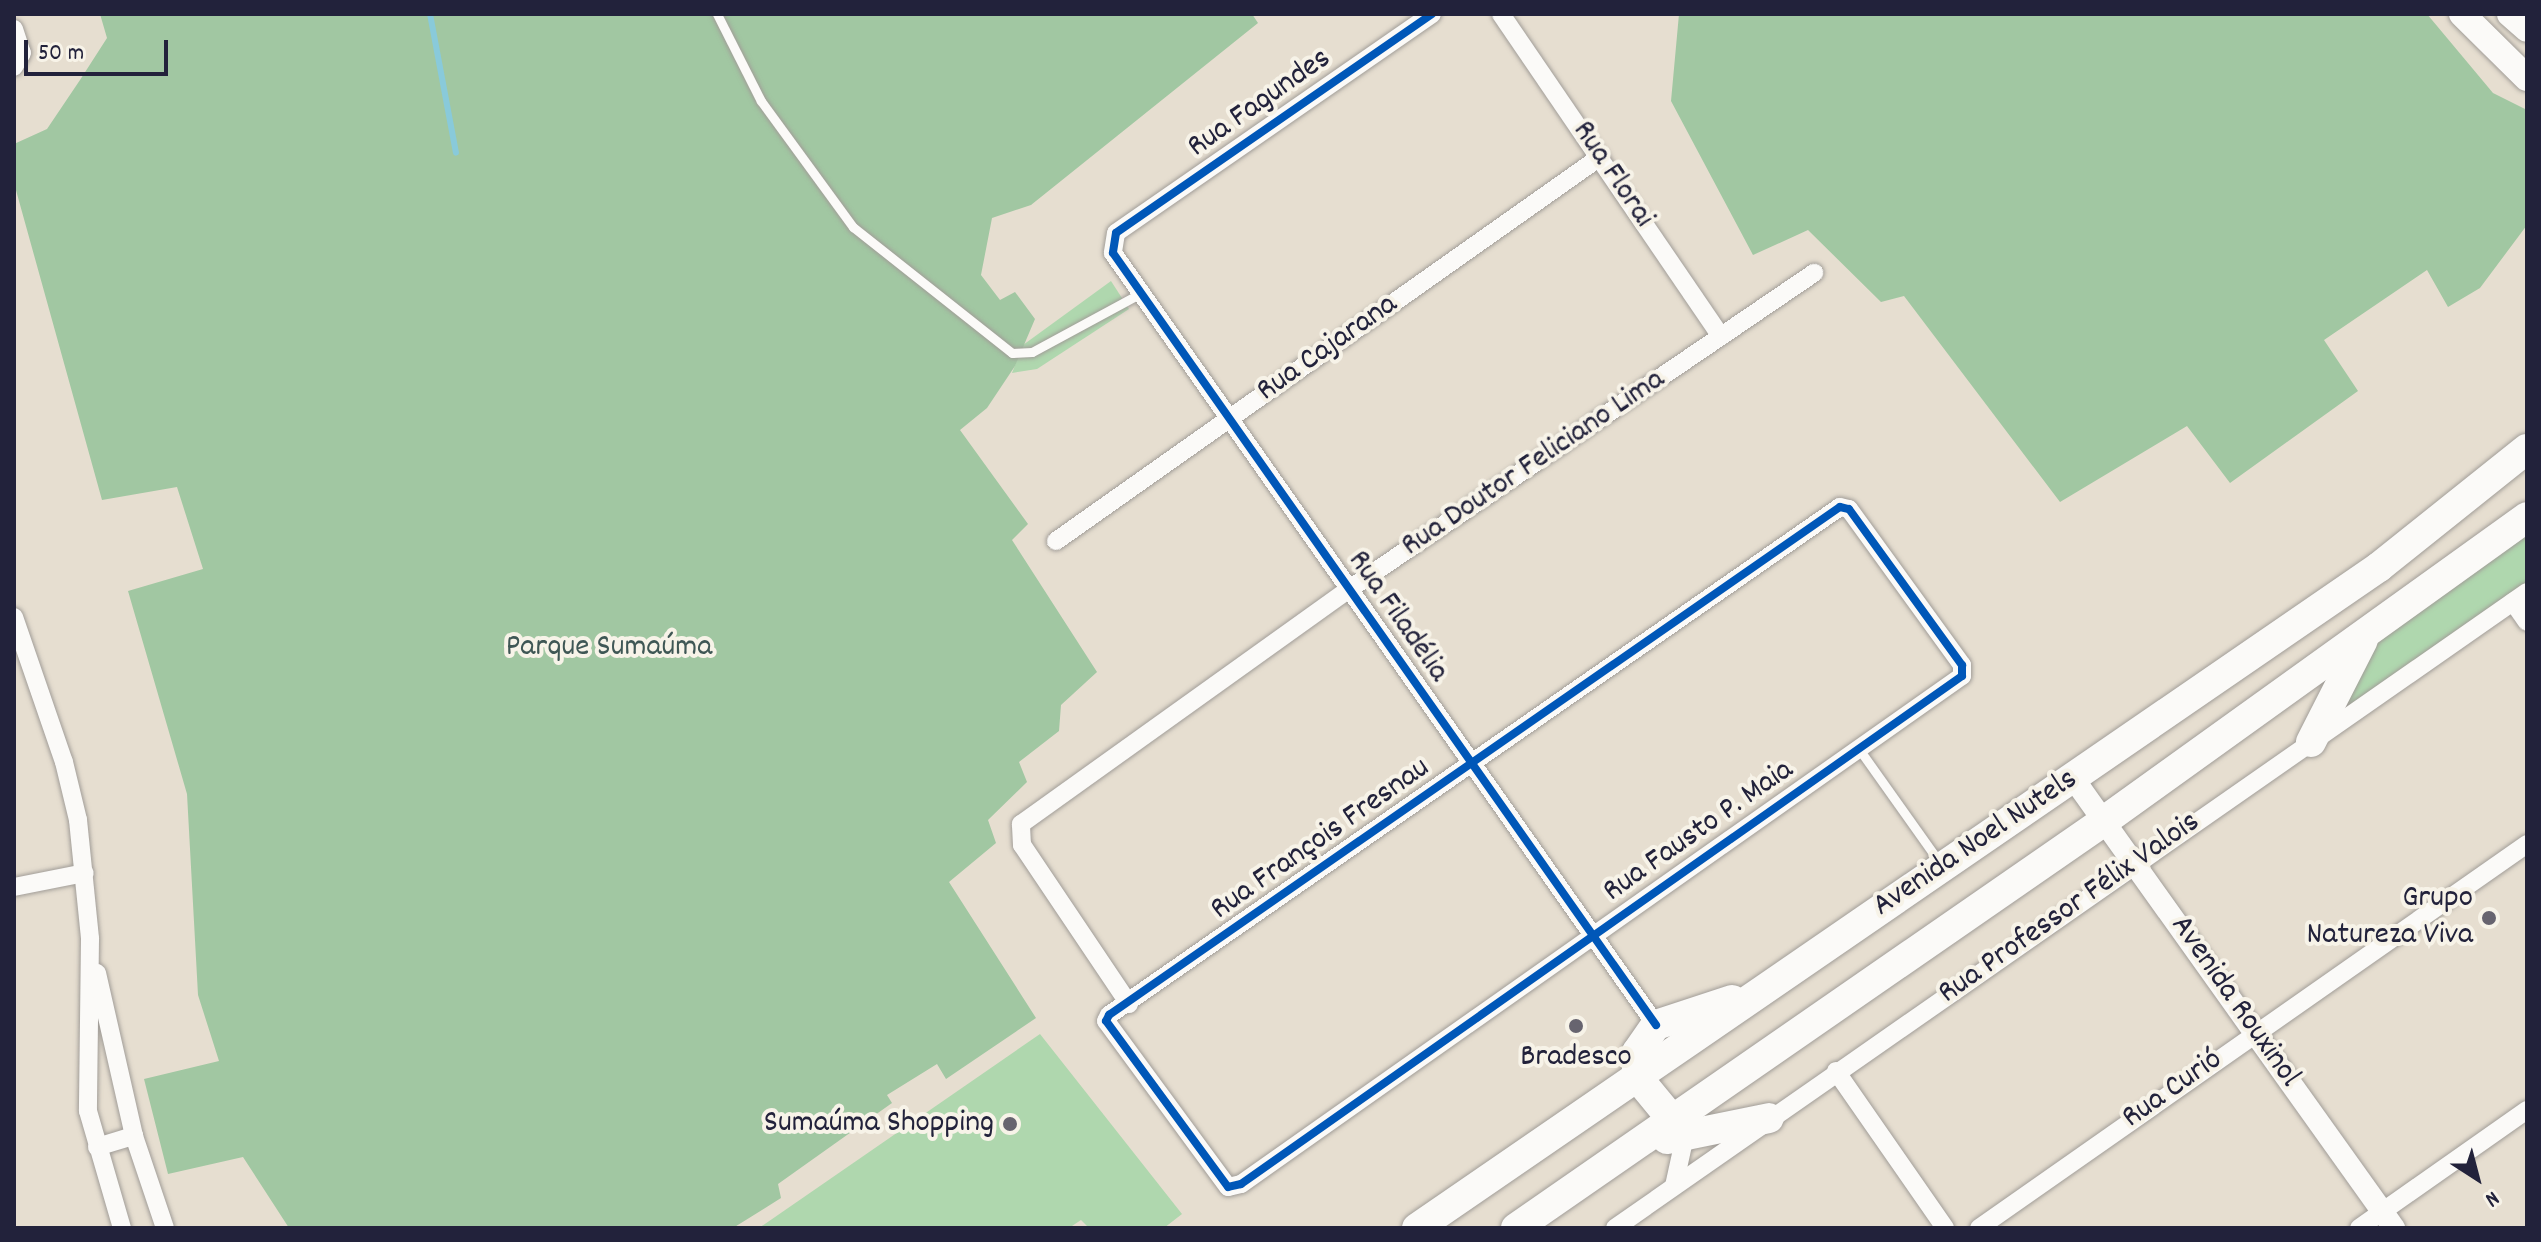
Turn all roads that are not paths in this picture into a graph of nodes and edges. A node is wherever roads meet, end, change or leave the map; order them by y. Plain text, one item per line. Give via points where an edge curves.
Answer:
1 (717, 14) edge
2 (1432, 14) edge
3 (1501, 14) edge
4 (2462, 14) edge
5 (2510, 14) edge
6 (14, 29) edge
7 (2527, 29) edge
8 (18, 60) edge
9 (2527, 78) edge
10 (1600, 157) junction
11 (1116, 233) joint
12 (1814, 273) dead end
13 (1141, 293) junction
14 (1721, 336) junction
15 (1228, 419) junction
16 (2527, 449) edge
17 (1840, 507) joint
18 (2527, 517) edge
19 (1056, 541) dead end
20 (1348, 590) junction
21 (2520, 597) edge
22 (15, 622) edge
23 (2527, 622) edge
24 (2365, 635) junction
25 (2311, 742) junction
26 (1859, 749) junction
27 (1471, 764) junction
28 (2073, 778) junction
29 (2104, 821) junction
30 (2527, 844) edge
31 (2136, 863) junction
32 (1943, 867) junction
33 (85, 873) junction
34 (14, 887) edge
35 (1590, 938) junction
36 (90, 939) junction
37 (1765, 989) junction
38 (1129, 1004) junction
39 (1106, 1021) joint
40 (1656, 1025) junction
41 (2255, 1032) junction
42 (1836, 1071) junction
43 (1637, 1077) junction
44 (2527, 1110) edge
45 (1769, 1118) junction
46 (1680, 1127) junction
47 (134, 1136) junction
48 (97, 1147) junction
49 (1674, 1186) junction
50 (2388, 1220) edge
51 (1532, 1224) edge
52 (122, 1228) edge
53 (165, 1228) edge
54 (1417, 1228) edge
55 (1615, 1228) edge
56 (1945, 1228) edge
57 (1979, 1228) edge
58 (2359, 1228) edge

1 - 13 lane via 761,101 853,227 1012,353 1032,352
2 - 11 street, Rua Fagundes
3 - 10 street, Rua Florai
4 - 9 main road
5 - 7 main road
6 - 8 street
10 - 14 street, Rua Florai
10 - 15 street, Rua Cajarana
11 - 13 street, Rua Filadélia via 1113,253
12 - 14 street, Rua Doutor Feliciano Lima
13 - 15 street, Rua Filadélia
14 - 20 street, Rua Doutor Feliciano Lima
15 - 19 street, Rua Cajarana
15 - 20 street, Rua Filadélia
16 - 28 main road, Avenida Noel Nutels via 2379,567
17 - 26 street, Rua Fausto P. Maia via 1849,509 1962,665 1962,676
17 - 27 street, Rua François Fresnau
18 - 24 main road, Avenida Noel Nutels
20 - 27 street, Rua Filadélia
20 - 38 street, Rua Doutor Feliciano Lima via 1021,824 1022,845
21 - 23 street
21 - 25 street, Rua Professor Félix Valois
22 - 33 street via 64,762
24 - 25 main road
24 - 29 main road, Avenida Noel Nutels
25 - 31 street, Rua Professor Félix Valois
26 - 32 lane
26 - 35 street, Rua Fausto P. Maia
27 - 35 street, Rua Filadélia
27 - 38 street, Rua François Fresnau
28 - 29 street, Avenida Rouxinol
28 - 32 main road, Avenida Noel Nutels
29 - 31 street, Avenida Rouxinol
29 - 46 main road, Avenida Noel Nutels
30 - 41 street, Rua Curió
31 - 41 street, Avenida Rouxinol
31 - 42 street, Rua Professor Félix Valois
32 - 37 main road, Avenida Noel Nutels
33 - 34 street
33 - 36 street
35 - 39 street, Rua Fausto P. Maia via 1241,1184 1228,1187
35 - 40 street, Rua Filadélia
36 - 47 street
36 - 48 street via 88,1111
37 - 40 main road
37 - 43 main road, Avenida Noel Nutels
38 - 39 street, Rua François Fresnau
40 - 43 main road via 1637,1052
41 - 50 street, Avenida Rouxinol
41 - 57 street, Rua Curió
42 - 45 street, Rua Professor Félix Valois
42 - 56 street
43 - 46 main road
43 - 54 main road, Avenida Noel Nutels
44 - 50 street
45 - 46 main road
45 - 49 street, Rua Professor Félix Valois
46 - 49 street
46 - 51 main road, Avenida Noel Nutels via 1637,1144
47 - 48 street
47 - 53 street
48 - 52 street
49 - 55 street, Rua Professor Félix Valois
50 - 58 street

